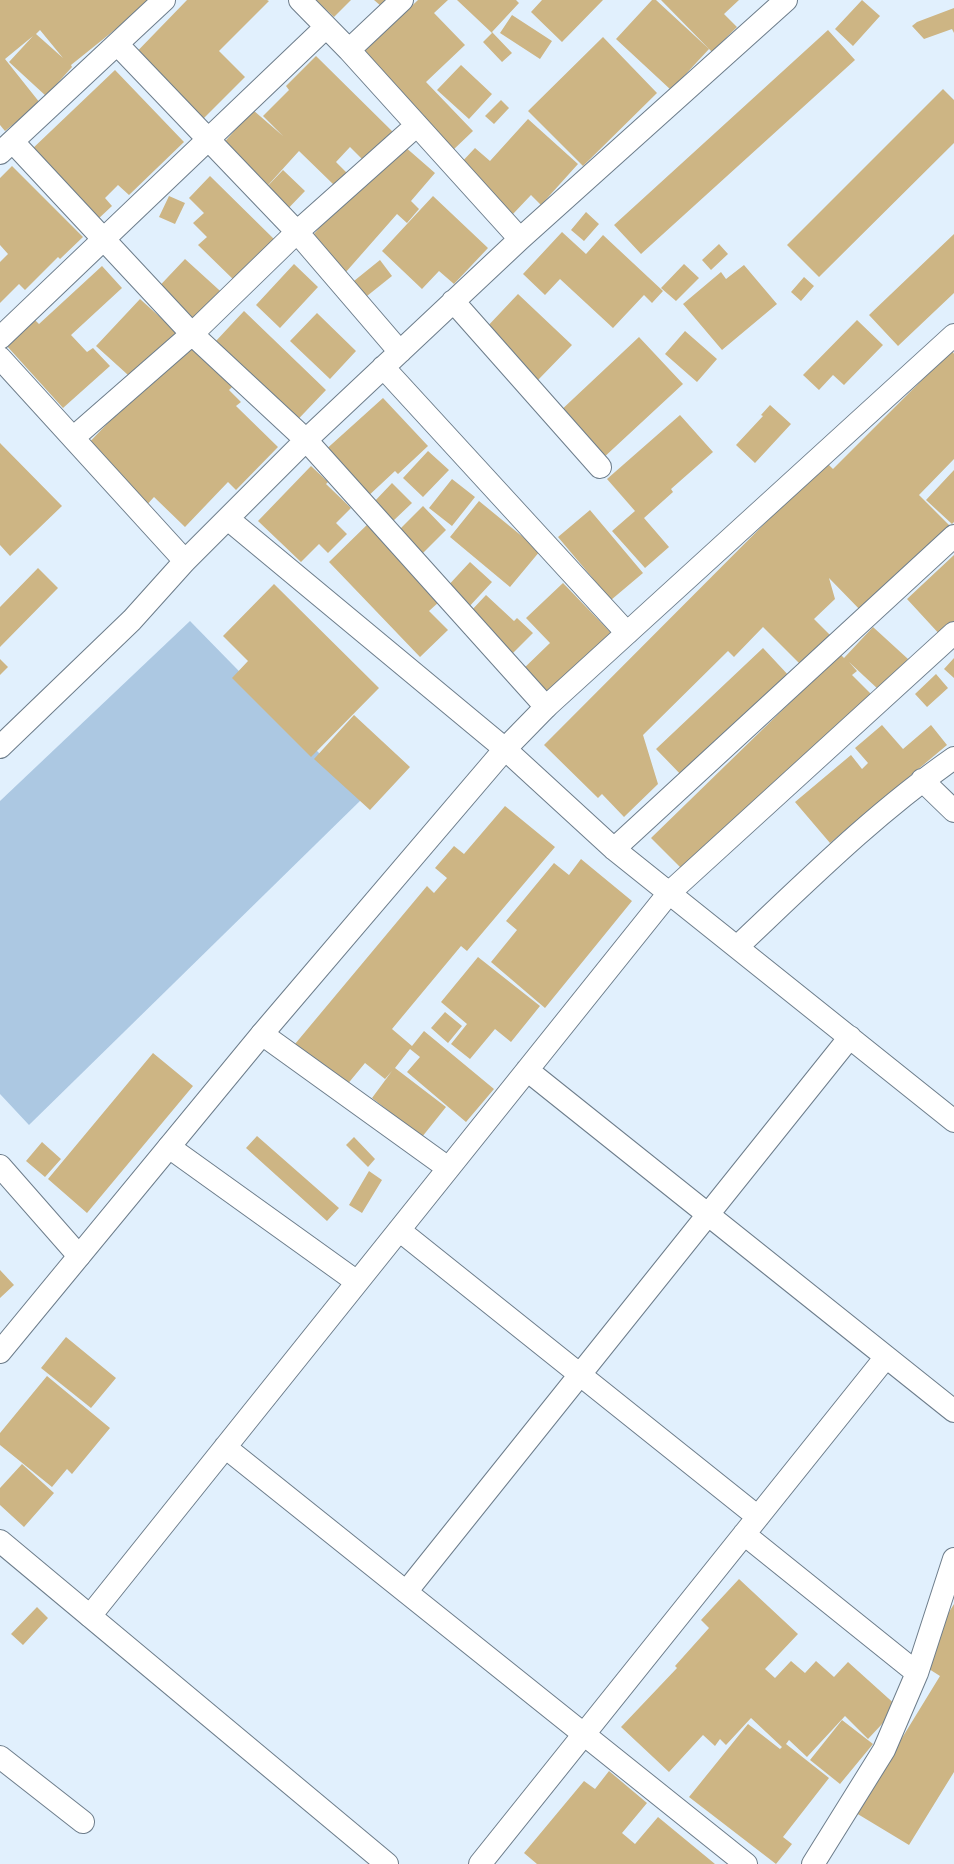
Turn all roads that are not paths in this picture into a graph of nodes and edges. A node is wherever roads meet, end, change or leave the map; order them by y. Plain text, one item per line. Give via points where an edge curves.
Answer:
1 (164, 0) edge
2 (300, 0) edge
3 (402, 0) edge
4 (786, 0) edge
5 (326, 27) junction
6 (117, 44) junction
7 (349, 50) junction
8 (417, 126) junction
9 (209, 139) junction
10 (6, 147) edge
11 (297, 232) junction
12 (103, 239) junction
13 (520, 239) junction
14 (453, 301) junction
15 (192, 334) junction
16 (954, 335) edge
17 (0, 338) edge
18 (400, 352) junction
19 (0, 358) edge
20 (383, 367) junction
21 (73, 438) junction
22 (306, 440) junction
23 (600, 467) dead end
24 (228, 519) junction
25 (954, 536) edge
26 (185, 561) junction
27 (627, 633) junction
28 (954, 633) edge
29 (546, 707) junction
30 (0, 747) edge
31 (505, 749) junction
32 (954, 758) edge
33 (922, 780) junction
34 (954, 811) edge
35 (614, 849) junction
36 (669, 893) junction
37 (737, 947) junction
38 (262, 1034) junction
39 (850, 1037) junction
40 (527, 1070) junction
41 (954, 1121) edge
42 (169, 1147) junction
43 (0, 1166) edge
44 (448, 1168) junction
45 (708, 1214) junction
46 (399, 1230) junction
47 (79, 1256) junction
48 (357, 1282) junction
49 (0, 1352) edge
50 (886, 1357) junction
51 (579, 1375) junction
52 (954, 1411) edge
53 (225, 1447) junction
54 (758, 1517) junction
55 (744, 1534) junction
56 (0, 1541) edge
57 (954, 1559) edge
58 (406, 1592) junction
59 (90, 1616) junction
60 (917, 1673) junction
61 (584, 1735) junction
62 (0, 1757) edge
63 (83, 1822) dead end
64 (387, 1864) edge
65 (480, 1864) edge
66 (746, 1864) edge
67 (813, 1864) edge

1 - 6 street
2 - 5 street
3 - 7 street
4 - 13 street
5 - 7 street
5 - 9 street
6 - 9 street
6 - 10 street
7 - 8 street
8 - 11 street
8 - 13 street
9 - 11 street
9 - 12 street
10 - 12 street
11 - 15 street
11 - 18 street
12 - 15 street
12 - 17 street
13 - 14 street
14 - 18 street
14 - 23 street
15 - 21 street
15 - 22 street
16 - 27 street
18 - 20 street
19 - 21 street
20 - 22 street
20 - 27 street
21 - 26 street
22 - 24 street
22 - 29 street
24 - 26 street
24 - 31 street
25 - 35 street
26 - 30 street via 132,620
27 - 29 street
28 - 36 street
29 - 31 street
31 - 35 street
31 - 38 street
32 - 33 street
33 - 34 street
33 - 37 street via 853,838
35 - 36 street
36 - 37 street
36 - 40 street
37 - 39 street
38 - 42 street
38 - 44 street
39 - 41 street
39 - 45 street
40 - 44 street
40 - 45 street
42 - 47 street
42 - 48 street
43 - 47 street
44 - 46 street
45 - 50 street
45 - 51 street
46 - 48 street
46 - 51 street
47 - 49 street
48 - 53 street
50 - 52 street
50 - 54 street
51 - 54 street
51 - 58 street
53 - 58 street
53 - 59 street
54 - 55 street
55 - 60 street
55 - 61 street
56 - 59 street
57 - 60 street
58 - 61 street
59 - 64 street
60 - 67 street via 884,1750
61 - 65 street
61 - 66 street
62 - 63 street

